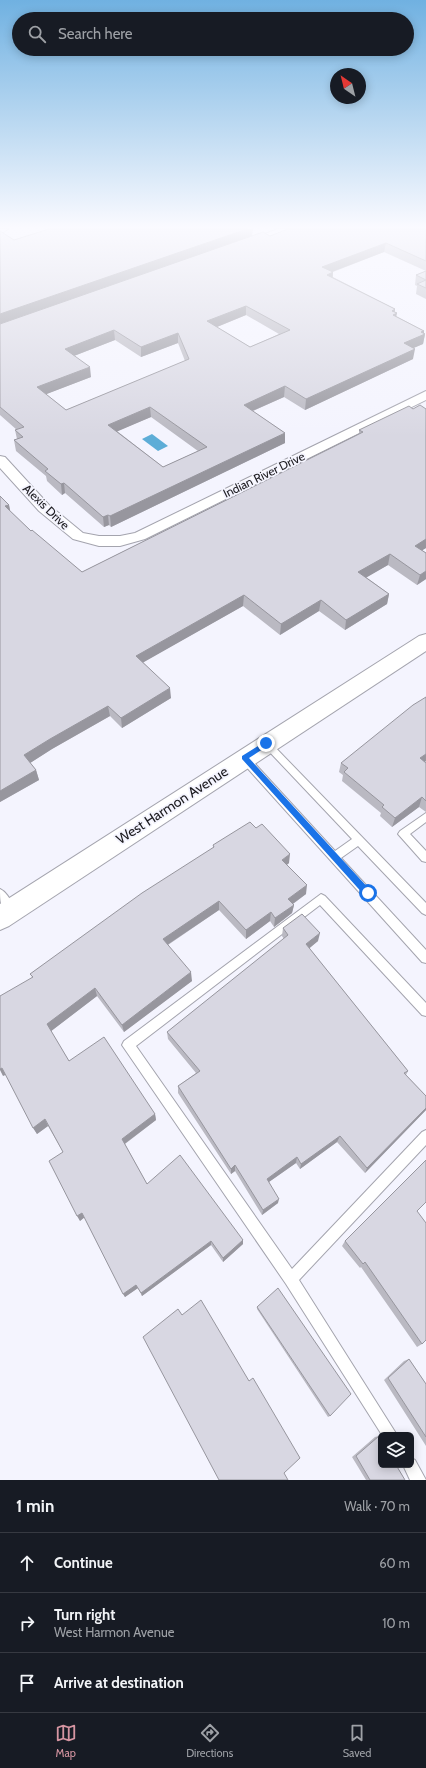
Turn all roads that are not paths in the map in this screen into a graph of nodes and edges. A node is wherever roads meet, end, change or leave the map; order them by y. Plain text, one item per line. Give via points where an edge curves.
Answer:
1 (426, 395) edge
2 (0, 460) edge
3 (99, 542) joint
4 (426, 641) edge
5 (266, 743) junction
6 (244, 758) junction
7 (426, 817) edge
8 (359, 840) junction
9 (335, 857) junction
10 (426, 858) edge
11 (4, 907) edge
12 (426, 910) edge
13 (426, 958) edge
14 (426, 1011) edge
15 (426, 1136) edge
16 (291, 1279) junction
17 (388, 1432) edge
18 (412, 1468) edge
19 (419, 1480) edge

1 - 3 street, Indian River Drive via 140,536 120,541
2 - 3 street, Alexis Drive via 58,521 78,536
4 - 5 main road, West Harmon Avenue
5 - 6 main road, West Harmon Avenue
5 - 8 lane
6 - 9 lane
6 - 11 main road, West Harmon Avenue
7 - 10 lane via 403,834
8 - 9 lane
8 - 12 lane
9 - 13 lane
14 - 16 lane via 321,899 128,1045
15 - 16 lane
16 - 17 lane
18 - 19 lane

